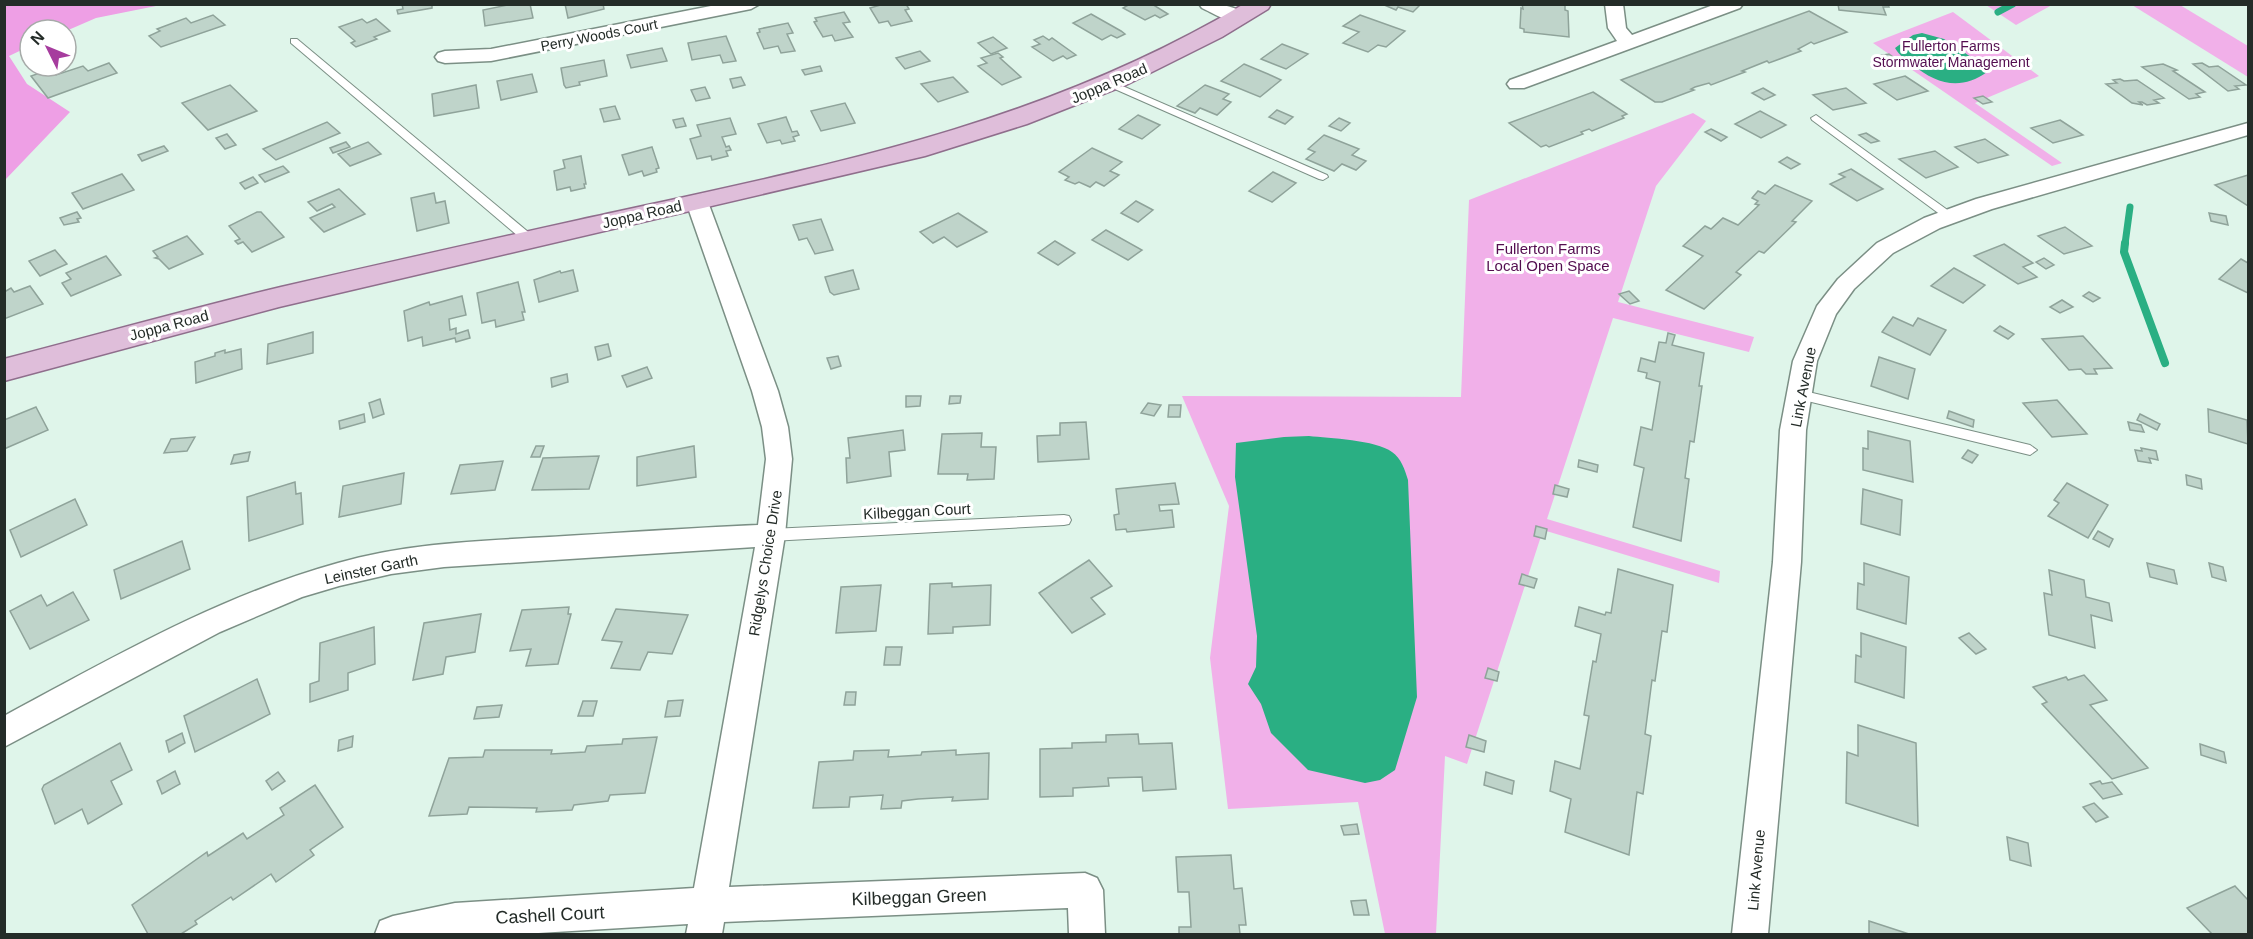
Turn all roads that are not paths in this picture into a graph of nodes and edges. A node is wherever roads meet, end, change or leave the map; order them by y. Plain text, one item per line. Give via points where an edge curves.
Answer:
1 (751, 4) edge
2 (1208, 4) edge
3 (1614, 4) edge
4 (1734, 4) edge
5 (1249, 11) edge
6 (294, 41) dead end
7 (1628, 43) junction
8 (445, 57) dead end
9 (1112, 84) junction
10 (1517, 84) dead end
11 (1816, 118) dead end
12 (2248, 129) edge
13 (1323, 177) dead end
14 (697, 201) junction
15 (1949, 216) junction
16 (529, 239) junction
17 (4, 370) edge
18 (1800, 394) junction
19 (2030, 450) dead end
20 (1064, 520) dead end
21 (771, 535) junction
22 (4, 733) edge
23 (707, 920) edge
24 (393, 934) edge
25 (1087, 934) edge
26 (1750, 934) edge

1 - 8 street, Perry Woods Court via 491,55
2 - 5 street
3 - 7 street via 1617,28
4 - 7 street
5 - 9 main road, Joppa Road
6 - 16 lane
7 - 10 street
9 - 13 lane
9 - 14 main road, Joppa Road via 1009,123 929,147
11 - 15 lane
12 - 15 street, Link Avenue
14 - 16 main road, Joppa Road
14 - 21 street, Ridgelys Choice Drive via 775,427 779,459
15 - 18 street, Link Avenue via 1885,248 1846,284 1813,336
16 - 17 main road, Joppa Road via 259,301
18 - 19 lane
18 - 26 street, Link Avenue via 1793,430 1787,562
20 - 21 lane, Kilbeggan Court
21 - 22 street, Leinster Garth via 455,553 339,574 282,592 209,624
21 - 23 street, Ridgelys Choice Drive
23 - 24 street, Cashell Court via 454,921
23 - 25 street, Kilbeggan Green via 1085,890

